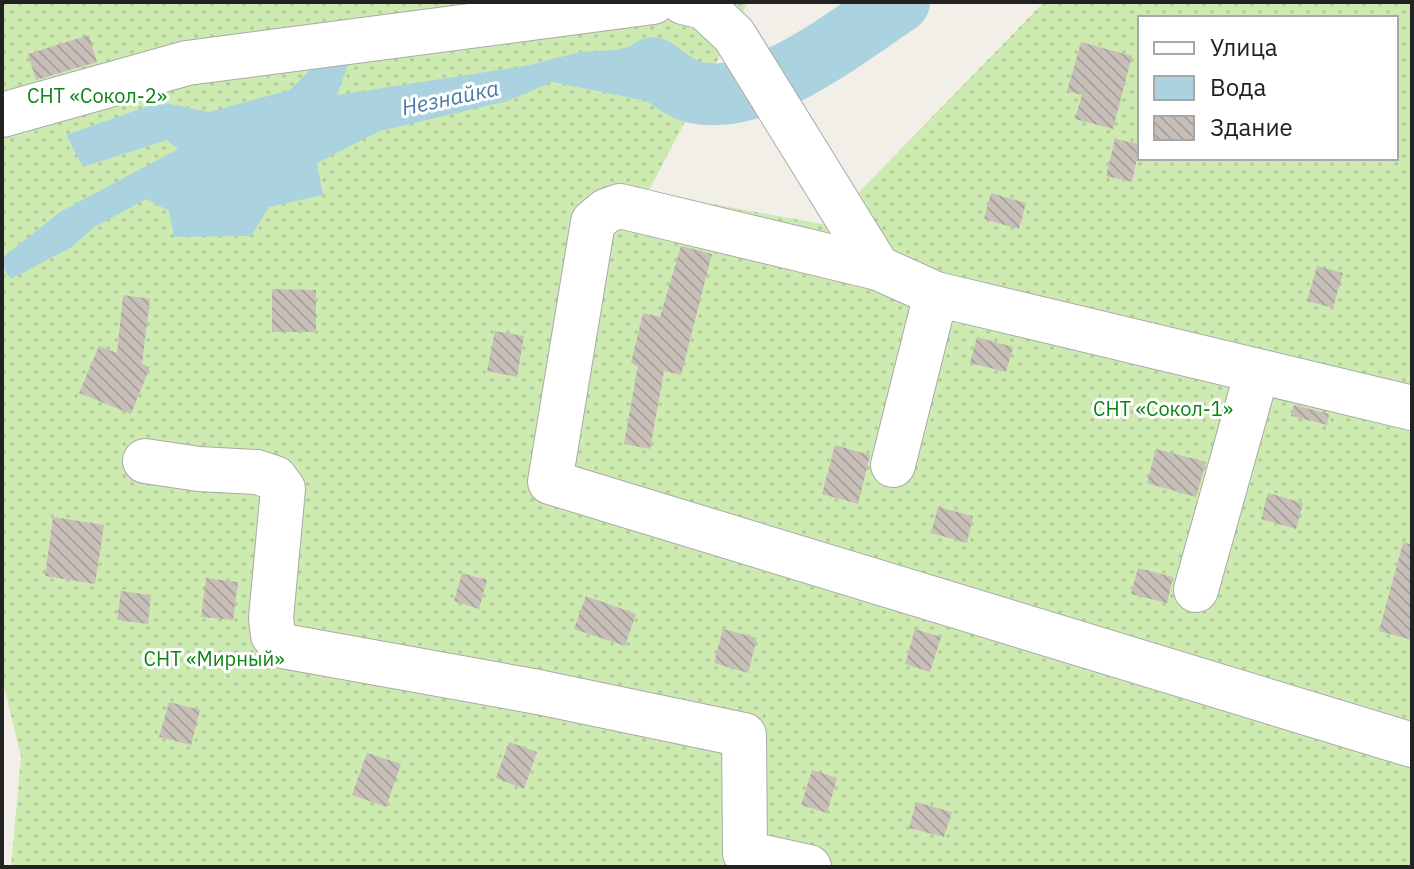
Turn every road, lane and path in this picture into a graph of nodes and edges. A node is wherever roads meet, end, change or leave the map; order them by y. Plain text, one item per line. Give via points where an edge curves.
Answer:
1 (653, 2) edge
2 (698, 4) edge
3 (2, 115) edge
4 (878, 268) junction
5 (936, 294) junction
6 (1257, 372) junction
7 (1412, 408) edge
8 (145, 461) dead end
9 (893, 465) dead end
10 (1196, 590) dead end
11 (1412, 745) edge
12 (809, 867) edge

1 - 3 lane via 187,63
2 - 4 lane via 734,35
4 - 5 lane
4 - 11 lane via 620,206 606,211 593,222 550,482
5 - 6 lane
5 - 9 lane
6 - 7 lane
6 - 10 lane
8 - 12 lane via 275,478 283,489 271,618 273,635 283,646 744,735 745,853

